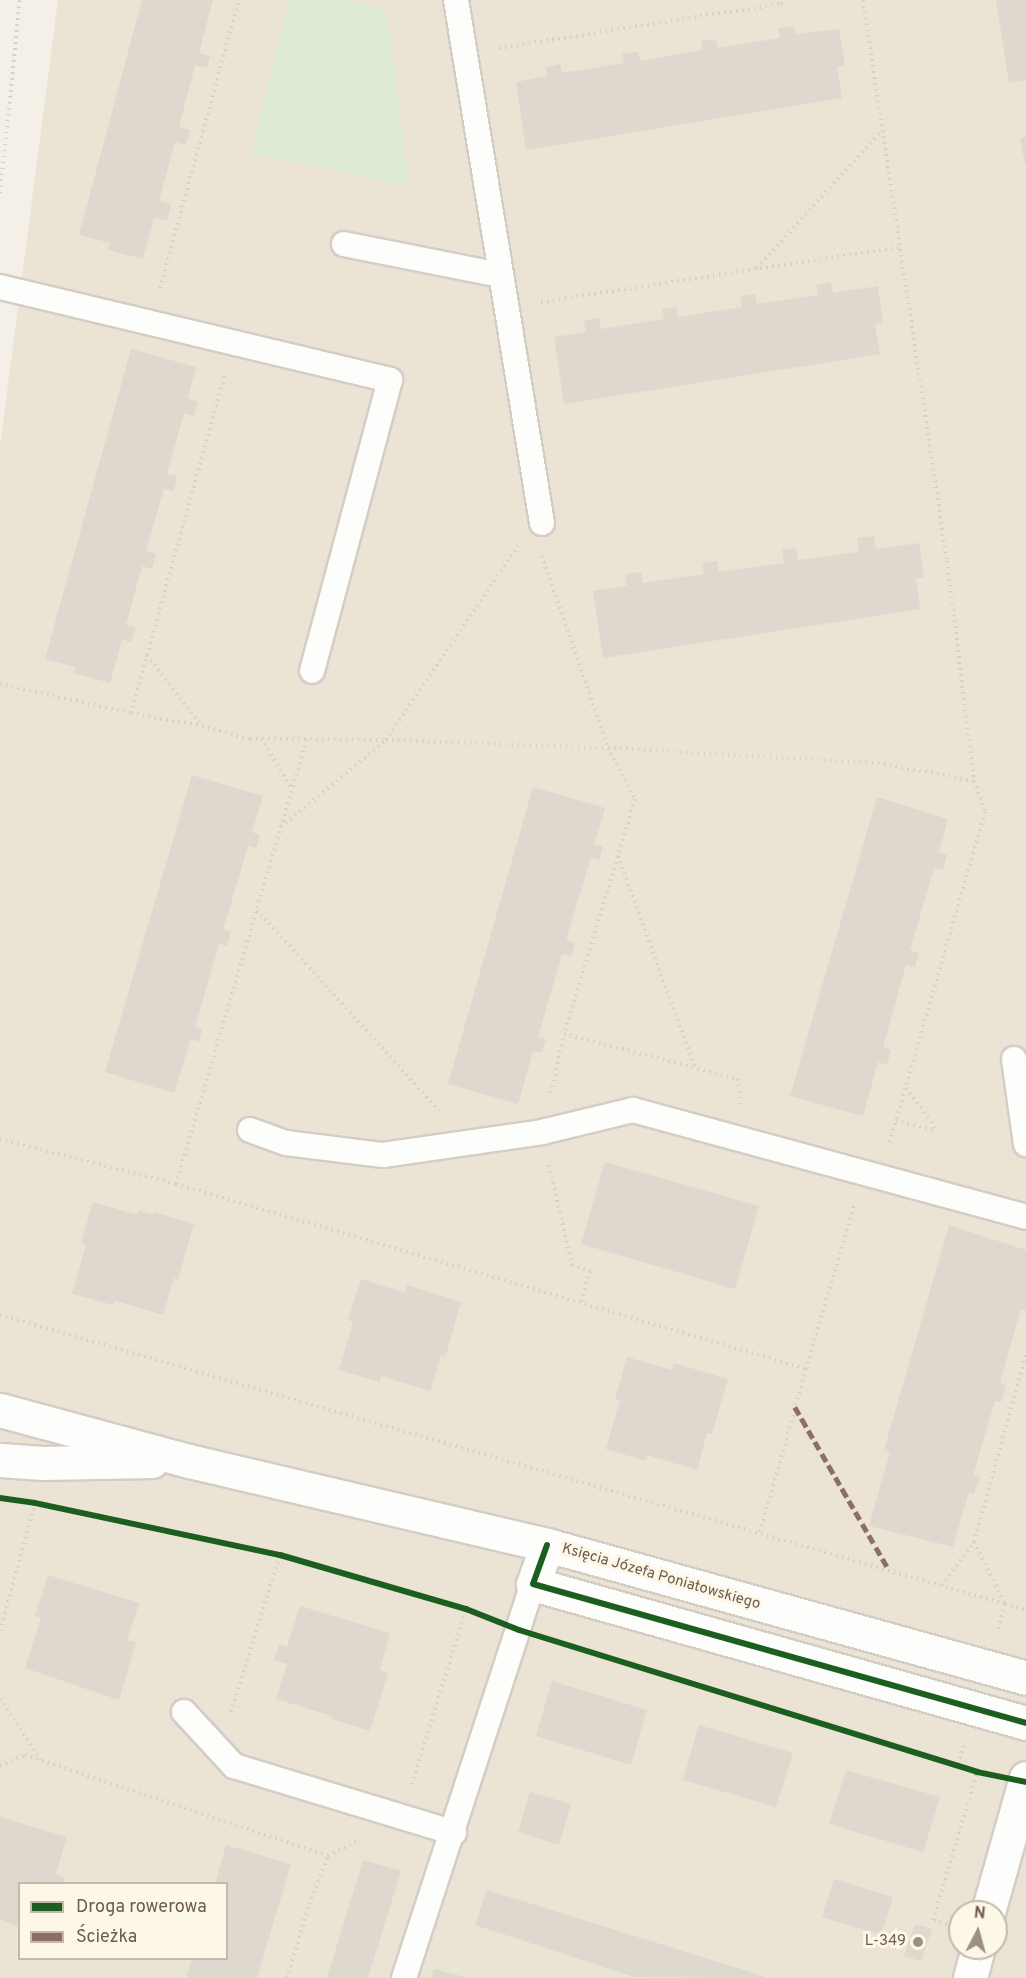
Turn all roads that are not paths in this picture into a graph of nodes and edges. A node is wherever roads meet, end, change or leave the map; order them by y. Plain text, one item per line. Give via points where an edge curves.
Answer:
1 (456, 0) edge
2 (344, 244) dead end
3 (501, 275) junction
4 (0, 287) edge
5 (535, 536) road end
6 (312, 671) dead end
7 (1014, 1059) dead end
8 (250, 1130) dead end
9 (1026, 1144) edge
10 (1026, 1217) edge
11 (0, 1410) edge
12 (0, 1460) edge
13 (189, 1461) junction
14 (548, 1545) junction
15 (533, 1584) junction
16 (1026, 1678) edge
17 (184, 1712) dead end
18 (1026, 1723) edge
19 (1026, 1778) edge
20 (454, 1833) junction
21 (991, 1900) edge
22 (975, 1960) edge
23 (404, 1978) edge
24 (970, 1978) edge

1 - 3 lane
2 - 3 lane
3 - 5 lane
4 - 6 lane via 390,380
7 - 9 lane
8 - 10 lane via 286,1143 383,1155 542,1132 633,1110
11 - 13 main road, Księcia Józefa Poniatowskiego
12 - 13 main road, Księcia Józefa Poniatowskiego
13 - 14 main road, Księcia Józefa Poniatowskiego
14 - 15 main road
14 - 16 main road, Księcia Józefa Poniatowskiego
15 - 18 main road
15 - 20 lane
17 - 20 lane via 234,1766
19 - 21 main road
20 - 23 lane
22 - 24 main road

